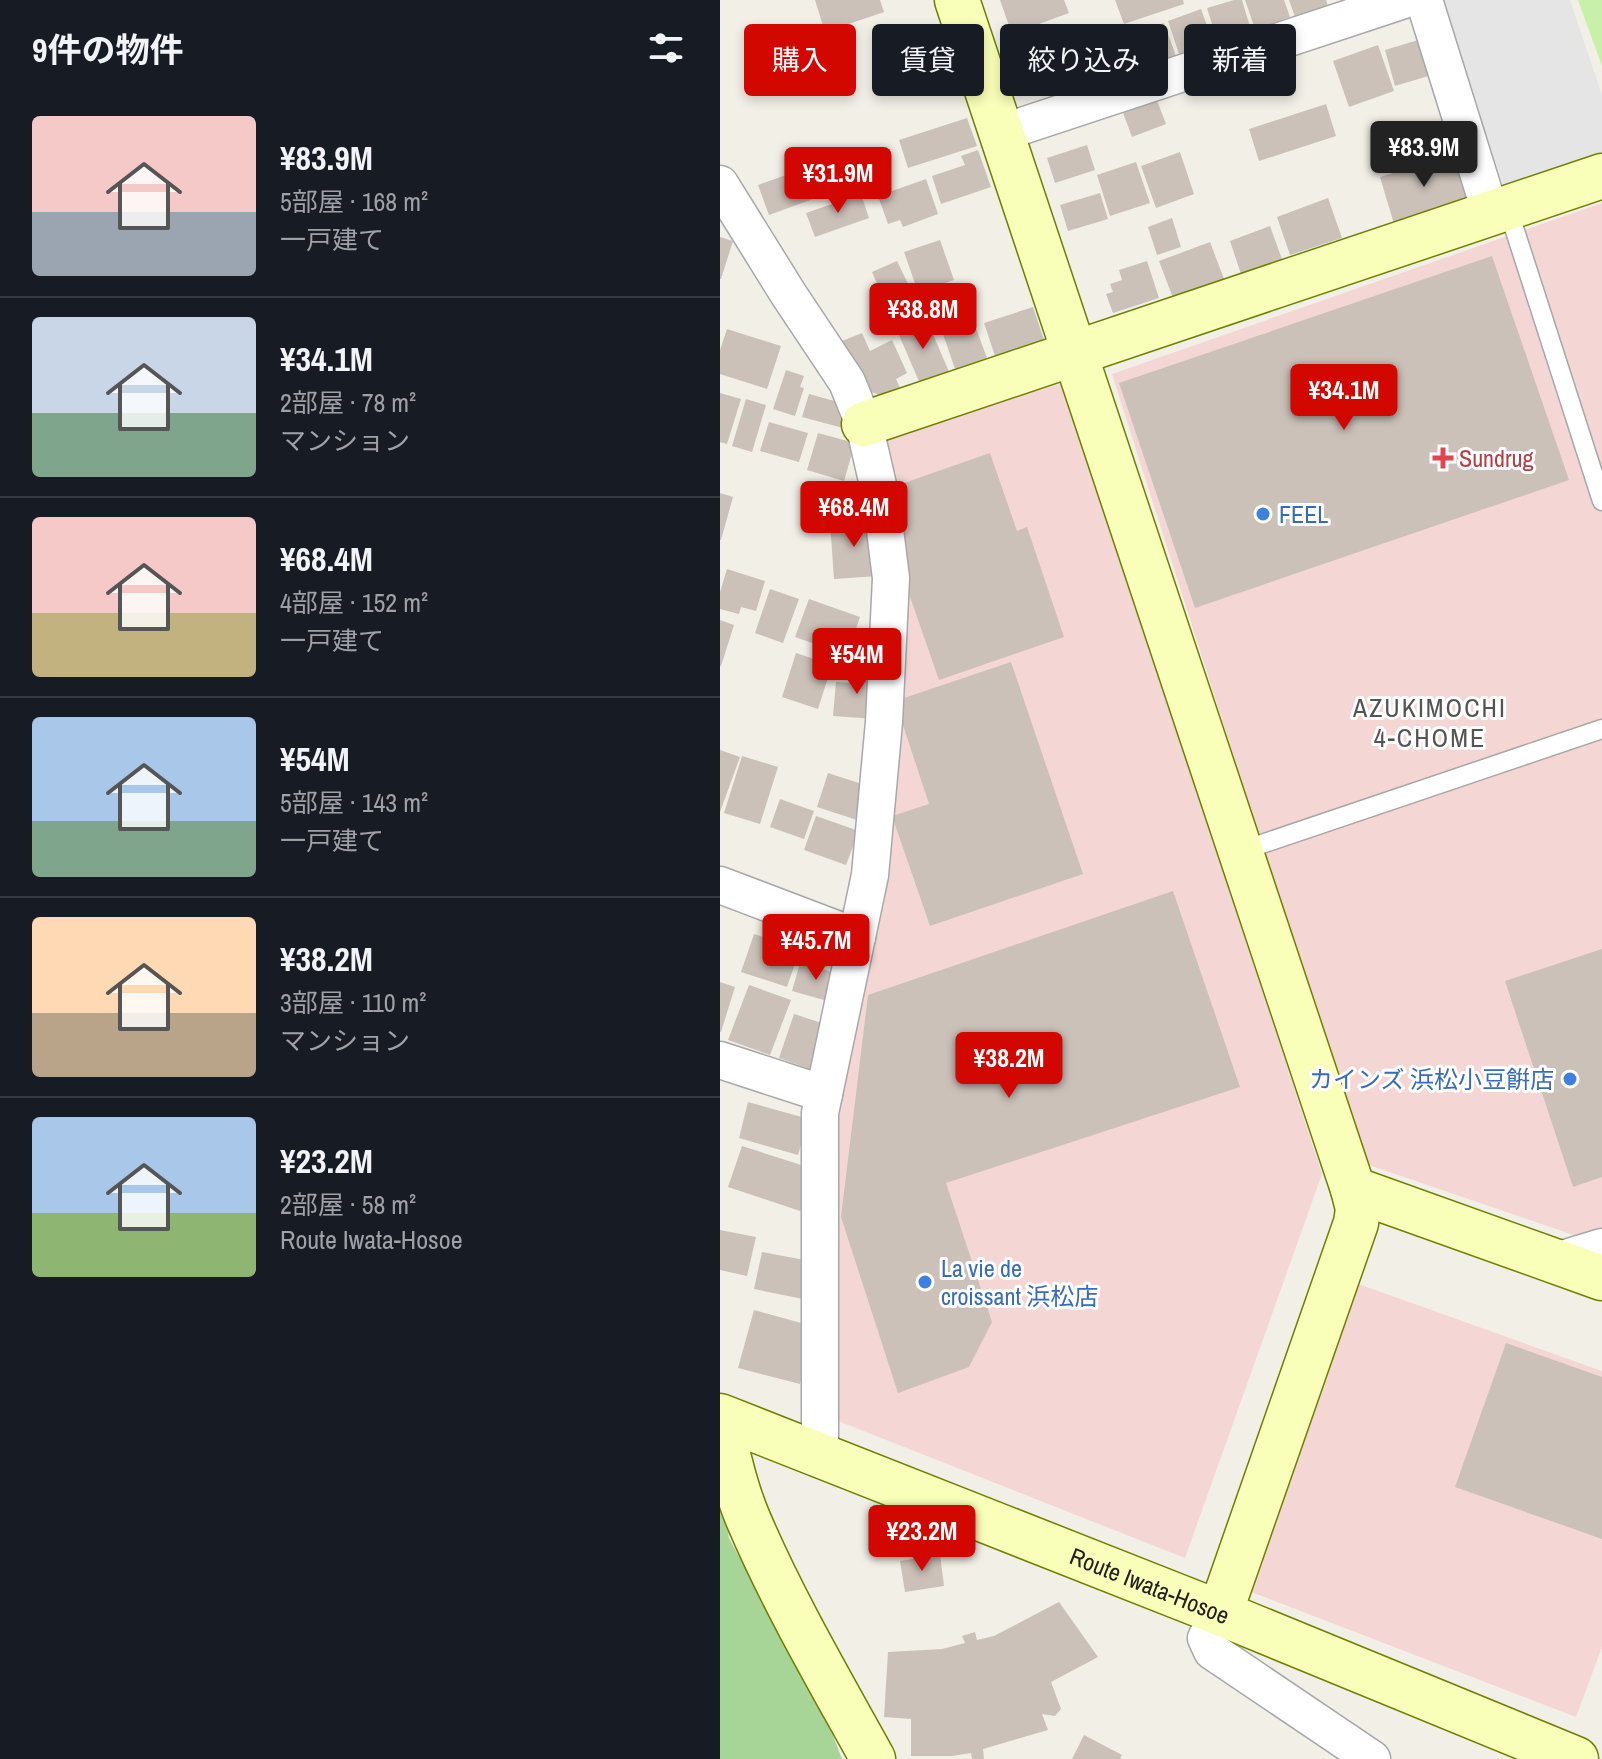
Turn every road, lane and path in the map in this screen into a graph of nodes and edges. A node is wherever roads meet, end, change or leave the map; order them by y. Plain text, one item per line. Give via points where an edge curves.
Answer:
1 (957, 0) edge
2 (1404, 0) edge
3 (1424, 0) edge
4 (1001, 133) junction
5 (1602, 176) edge
6 (720, 184) edge
7 (1499, 208) junction
8 (1074, 355) junction
9 (864, 424) junction
10 (1602, 501) edge
11 (1602, 729) edge
12 (1239, 852) junction
13 (720, 885) edge
14 (857, 937) junction
15 (720, 1060) edge
16 (824, 1094) junction
17 (1353, 1189) junction
18 (1602, 1247) edge
19 (1556, 1261) junction
20 (1602, 1278) edge
21 (720, 1418) edge
22 (820, 1453) junction
23 (1220, 1613) junction
24 (873, 1759) edge
25 (1372, 1759) edge
26 (1576, 1759) edge

1 - 4 street
2 - 4 street
3 - 7 street
4 - 8 street
5 - 7 street
6 - 9 street via 847,382
7 - 8 street
7 - 10 lane
8 - 9 street
8 - 12 street
9 - 14 street via 891,578 871,860
11 - 12 lane
12 - 17 street
13 - 14 street
14 - 16 street
15 - 16 street
16 - 22 street
17 - 19 street
17 - 23 street via 1356,1223
18 - 19 street
19 - 20 street
21 - 22 street, Route Iwata-Hosoe
21 - 24 street via 748,1520
22 - 23 street, Route Iwata-Hosoe
23 - 25 street via 1206,1638 1212,1651
23 - 26 street, Route Iwata-Hosoe

